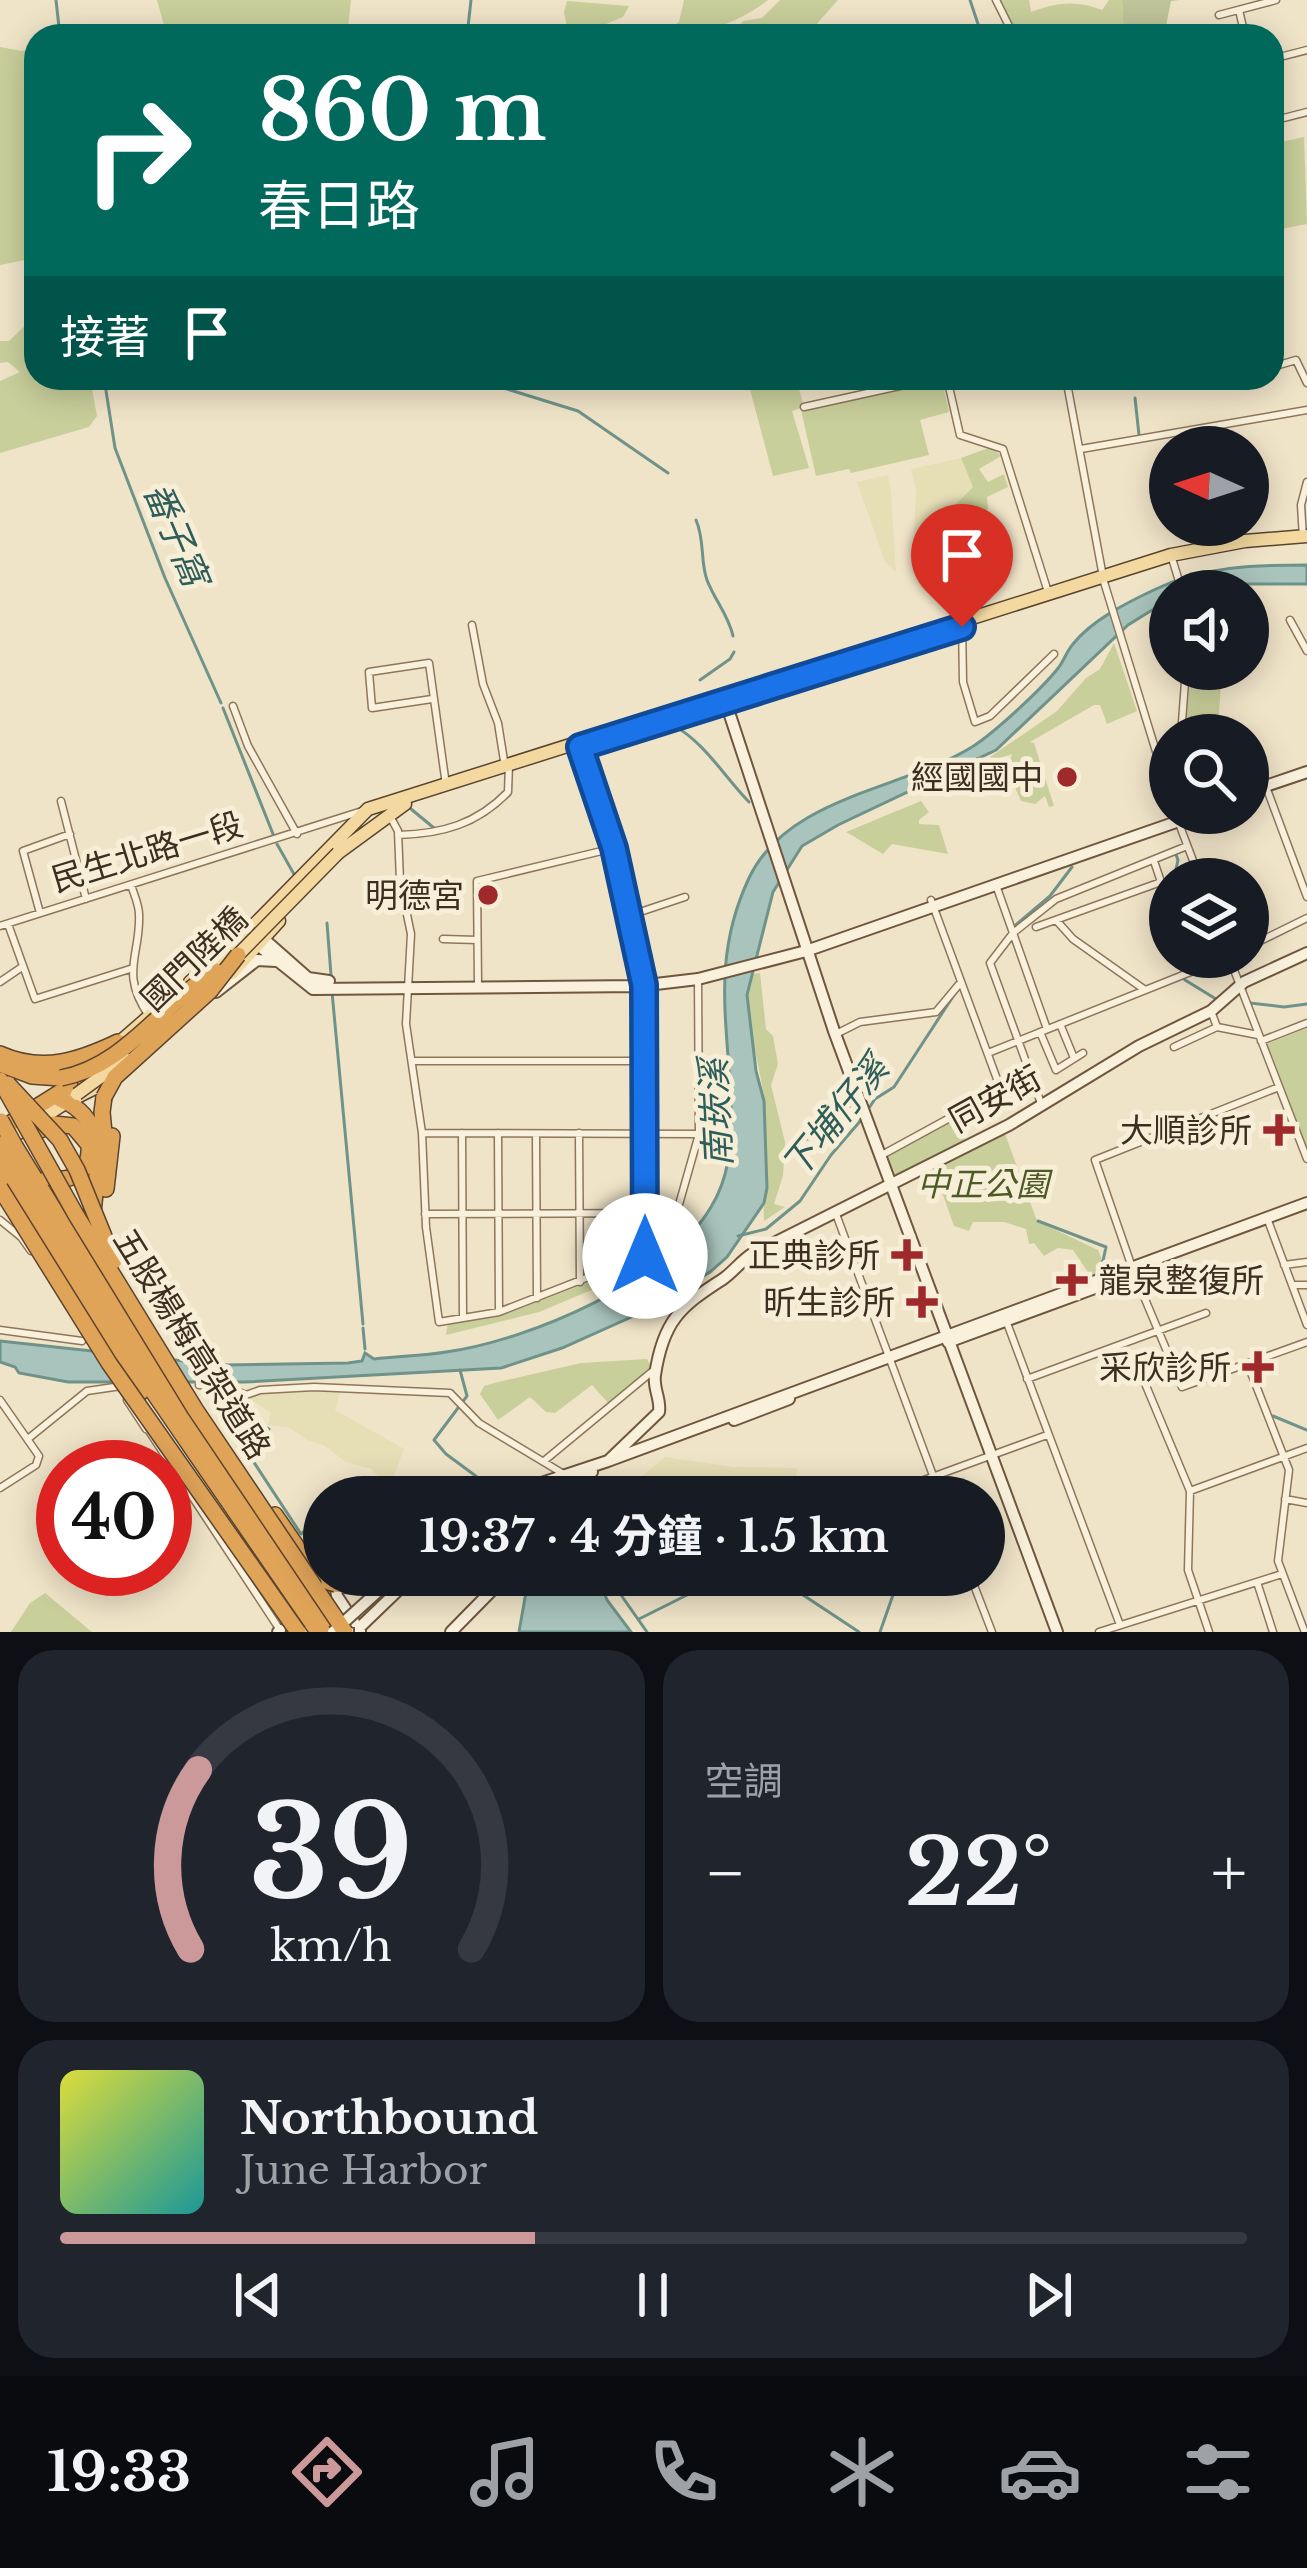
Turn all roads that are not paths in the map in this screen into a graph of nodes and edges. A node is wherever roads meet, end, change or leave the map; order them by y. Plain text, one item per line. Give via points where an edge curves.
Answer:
1 (1276, 0) edge
2 (1239, 10) junction
3 (1219, 15) dead end
4 (1242, 24) edge
5 (1284, 364) edge
6 (1307, 383) edge
7 (881, 390) edge
8 (949, 390) edge
9 (1069, 390) edge
10 (803, 407) dead end
11 (1307, 410) edge
12 (1081, 449) junction
13 (1307, 482) edge
14 (1305, 539) edge
15 (1173, 562) junction
16 (1175, 570) edge
17 (1105, 583) junction
18 (1062, 593) junction
19 (1290, 620) dead end
20 (962, 625) junction
21 (472, 626) dead end
22 (1307, 651) edge
23 (1054, 654) dead end
24 (431, 699) junction
25 (725, 699) junction
26 (233, 706) dead end
27 (1149, 729) edge
28 (578, 745) junction
29 (507, 767) junction
30 (1307, 775) edge
31 (447, 786) junction
32 (1269, 788) edge
33 (1269, 792) edge
34 (1269, 795) edge
35 (61, 801) dead end
36 (382, 810) junction
37 (1149, 825) edge
38 (1149, 826) edge
39 (310, 830) junction
40 (320, 831) dead end
41 (70, 834) junction
42 (297, 834) junction
43 (1184, 834) edge
44 (398, 835) junction
45 (339, 844) junction
46 (1187, 846) junction
47 (612, 849) junction
48 (1156, 858) edge
49 (1192, 858) edge
50 (1149, 864) edge
51 (996, 884) junction
52 (131, 885) junction
53 (1149, 886) edge
54 (685, 897) dead end
55 (1307, 897) edge
56 (86, 899) junction
57 (932, 903) junction
58 (40, 913) junction
59 (627, 917) junction
60 (1307, 918) edge
61 (1056, 920) junction
62 (4, 925) edge
63 (1036, 927) dead end
64 (250, 928) junction
65 (1012, 930) junction
66 (1269, 937) edge
67 (443, 940) dead end
68 (477, 940) junction
69 (261, 941) junction
70 (805, 948) junction
71 (1307, 953) edge
72 (238, 955) junction
73 (276, 961) junction
74 (22, 967) junction
75 (130, 969) junction
76 (216, 971) joint
77 (721, 971) junction
78 (1174, 978) edge
79 (1237, 978) edge
80 (698, 979) junction
81 (0, 982) edge
82 (641, 982) junction
83 (478, 983) junction
84 (408, 984) junction
85 (962, 984) junction
86 (1240, 986) junction
87 (1145, 990) junction
88 (214, 994) junction
89 (1211, 1011) junction
90 (149, 1016) junction
91 (1307, 1023) edge
92 (1060, 1024) junction
93 (1217, 1027) junction
94 (1044, 1030) junction
95 (836, 1034) junction
96 (1260, 1038) junction
97 (1018, 1041) junction
98 (118, 1042) junction
99 (1174, 1047) dead end
100 (988, 1053) junction
101 (1083, 1053) dead end
102 (0, 1054) edge
103 (1074, 1058) junction
104 (412, 1061) junction
105 (642, 1061) junction
106 (0, 1064) edge
107 (140, 1064) junction
108 (0, 1079) edge
109 (1279, 1087) junction
110 (67, 1094) junction
111 (1042, 1106) junction
112 (863, 1108) junction
113 (0, 1120) edge
114 (422, 1133) junction
115 (462, 1133) junction
116 (498, 1133) junction
117 (536, 1133) junction
118 (579, 1133) junction
119 (642, 1134) junction
120 (699, 1134) junction
121 (806, 1136) dead end
122 (3, 1145) edge
123 (880, 1156) junction
124 (1307, 1159) edge
125 (891, 1186) junction
126 (0, 1188) edge
127 (0, 1202) edge
128 (1307, 1206) edge
129 (580, 1213) junction
130 (643, 1213) junction
131 (425, 1214) junction
132 (463, 1214) junction
133 (499, 1214) junction
134 (537, 1214) junction
135 (836, 1214) junction
136 (99, 1215) junction
137 (0, 1220) edge
138 (1268, 1221) junction
139 (50, 1251) junction
140 (643, 1258) joint
141 (1307, 1262) edge
142 (109, 1264) junction
143 (1284, 1265) junction
144 (1133, 1270) junction
145 (580, 1282) junction
146 (1292, 1285) junction
147 (1307, 1285) edge
148 (537, 1298) junction
149 (500, 1312) junction
150 (1206, 1313) dead end
151 (463, 1318) junction
152 (1005, 1318) junction
153 (1307, 1324) edge
154 (0, 1330) edge
155 (1160, 1331) junction
156 (948, 1338) junction
157 (82, 1341) dead end
158 (1307, 1342) edge
159 (125, 1350) junction
160 (1134, 1357) dead end
161 (890, 1359) junction
162 (1248, 1364) junction
163 (657, 1368) junction
164 (1027, 1379) junction
165 (141, 1381) junction
166 (200, 1385) dead end
167 (0, 1400) edge
168 (136, 1412) dead end
169 (1047, 1435) junction
170 (152, 1437) junction
171 (29, 1438) junction
172 (1307, 1448) edge
173 (991, 1454) junction
174 (1285, 1456) junction
175 (608, 1461) junction
176 (542, 1462) junction
177 (562, 1473) junction
178 (585, 1474) joint
179 (554, 1476) edge
180 (580, 1476) edge
181 (934, 1476) joint
182 (0, 1488) edge
183 (1190, 1491) junction
184 (1285, 1498) junction
185 (1307, 1503) edge
186 (303, 1556) edge
187 (1282, 1574) junction
188 (1257, 1582) junction
189 (330, 1596) edge
190 (337, 1596) edge
191 (373, 1596) edge
192 (389, 1596) edge
193 (486, 1596) edge
194 (978, 1596) edge
195 (1199, 1601) junction
196 (1120, 1625) junction
197 (1303, 1630) edge
198 (353, 1631) edge
199 (287, 1632) edge
200 (314, 1632) edge
201 (333, 1632) edge
202 (450, 1632) edge
203 (992, 1632) edge
204 (1057, 1632) edge
205 (1099, 1632) edge
206 (1209, 1632) edge
207 (1273, 1632) edge

1 - 2 street
2 - 3 street
2 - 4 street
5 - 6 street via 1296,360
7 - 10 street
8 - 18 street via 960,436 1003,449
9 - 12 street
11 - 12 street
12 - 17 street
13 - 14 street
14 - 15 main road, 民生北路一段
15 - 16 street
15 - 17 main road, 民生北路一段
17 - 18 main road, 民生北路一段
17 - 27 street
18 - 20 main road, 民生北路一段
19 - 22 street
20 - 23 street via 963,682 975,722
20 - 25 main road, 民生北路一段
21 - 29 street
24 - 24 street via 429,663 369,672 372,708
24 - 31 street
25 - 28 main road, 民生北路一段
25 - 70 street
26 - 42 street
28 - 29 main road, 民生北路一段
28 - 47 street
29 - 31 main road, 民生北路一段
29 - 44 street via 508,792 484,815 436,834
30 - 32 street
30 - 33 street
31 - 36 main road, 民生北路一段
34 - 55 street
35 - 41 street
36 - 39 street, 民生北路一段
36 - 44 street
36 - 45 main road, 民生北路一段
37 - 57 street
38 - 51 street
39 - 40 street, 民生北路一段
39 - 42 street, 民生北路一段
41 - 56 street
41 - 58 street via 26,848
42 - 52 street, 民生北路一段
43 - 46 street
44 - 84 street via 411,934
45 - 64 main road
45 - 69 main road
45 - 72 main road, 國門陸橋, bridge
45 - 76 main road, 國門陸橋, bridge
46 - 48 street
46 - 49 street
47 - 59 street
47 - 68 street via 477,881
50 - 65 street via 1061,896
51 - 57 street
51 - 65 street
52 - 56 street, 民生北路一段
52 - 75 street via 140,913
53 - 61 street
54 - 59 street
56 - 58 street, 民生北路一段
57 - 70 street
57 - 85 street
58 - 62 street, 民生北路一段
59 - 82 street
60 - 66 street
61 - 63 street
61 - 87 street
62 - 74 street
64 - 69 street
64 - 90 main road
65 - 94 street
65 - 97 street via 989,963
67 - 68 street
68 - 83 street
69 - 73 street
69 - 84 street via 308,978
69 - 88 main road
70 - 77 street
70 - 95 street
71 - 86 street, 同安街
72 - 110 main road, 國門陸橋, bridge via 169,1023
72 - 136 highway, bridge via 104,1097
73 - 84 street via 313,989
73 - 88 street via 257,960
74 - 75 street via 35,999
74 - 81 street
75 - 90 street
76 - 110 highway, bridge via 81,1074
77 - 80 street
77 - 82 street
78 - 87 street
79 - 86 street
80 - 82 street
80 - 120 street
82 - 83 street
82 - 105 street
83 - 84 street
84 - 104 street
85 - 95 street via 936,1012 860,1022
85 - 100 street
86 - 89 street, 同安街
86 - 96 street
87 - 92 street
88 - 107 main road
89 - 93 street
89 - 111 street, 同安街
90 - 98 main road
91 - 96 street
92 - 94 street
92 - 103 street
93 - 96 street
93 - 99 street
94 - 97 street
94 - 103 street via 1056,1070
95 - 112 street
96 - 109 street
97 - 100 street
97 - 111 street
98 - 102 highway via 58,1064
98 - 110 main road
100 - 123 street via 1001,1090
101 - 103 street
104 - 105 street
104 - 114 street
105 - 119 street
106 - 110 highway
107 - 110 main road via 80,1099
107 - 136 highway via 112,1097 112,1157
108 - 186 highway, bridge via 61,1140 120,1274
108 - 198 highway, 五股楊梅高架道路, bridge via 183,1390
109 - 124 street
109 - 144 street via 1095,1160
110 - 122 highway
110 - 122 main road
110 - 142 highway via 97,1136 93,1216
111 - 125 street, 同安街
112 - 121 street
112 - 123 street
113 - 122 highway, bridge
114 - 115 street
114 - 131 street
115 - 116 street
115 - 132 street
116 - 117 street
116 - 133 street
117 - 118 street
117 - 134 street
118 - 119 street
118 - 129 street
119 - 120 street
119 - 130 street
120 - 130 street via 678,1208
122 - 122 highway via 62,1124 80,1130 90,1154 76,1177 59,1180
122 - 139 highway
122 - 159 highway
123 - 125 street
125 - 135 street, 同安街
125 - 156 street
126 - 199 highway, bridge
127 - 139 highway
128 - 138 street
129 - 130 street
129 - 134 street
129 - 145 street
130 - 140 street
131 - 132 street
131 - 151 street via 439,1322
132 - 133 street
132 - 151 street
133 - 134 street
133 - 149 street
134 - 148 street
135 - 161 street
135 - 163 street, 同安街 via 747,1257 693,1295 665,1329
136 - 142 highway
137 - 159 street
138 - 143 street
138 - 144 street
139 - 159 highway
140 - 145 street
141 - 143 street
142 - 159 highway
143 - 146 street
144 - 152 street
144 - 155 street
145 - 148 street
146 - 147 street
146 - 153 street
148 - 149 street
149 - 151 street
150 - 155 street
152 - 156 street
152 - 164 street
154 - 157 street
155 - 162 street via 1182,1387
155 - 164 street
156 - 161 street
156 - 173 street
158 - 162 street
159 - 165 highway, bridge
159 - 165 highway
159 - 165 highway
160 - 183 street
161 - 175 street
161 - 178 street
161 - 181 street
162 - 174 street
163 - 175 street, 同安街 via 659,1412
163 - 176 street
164 - 169 street
165 - 170 street via 138,1412
165 - 171 street via 87,1391
165 - 199 highway via 177,1465
165 - 200 highway
165 - 201 highway via 176,1402
166 - 176 street via 246,1395 314,1387 450,1393 490,1431
167 - 171 street
168 - 170 street
169 - 173 street
169 - 196 street
170 - 199 street
171 - 182 street via 39,1460
172 - 174 street
173 - 181 street
173 - 204 street
174 - 183 street
174 - 184 street
175 - 177 street
176 - 177 street
177 - 179 street
178 - 180 street
183 - 195 street via 1188,1570
184 - 185 street
184 - 187 street
187 - 188 street
187 - 197 street
188 - 195 street
188 - 207 street
189 - 198 highway
190 - 198 street
191 - 201 street, bridge
192 - 198 street, bridge
193 - 202 street
194 - 203 street
195 - 196 street
195 - 206 street
196 - 205 street

